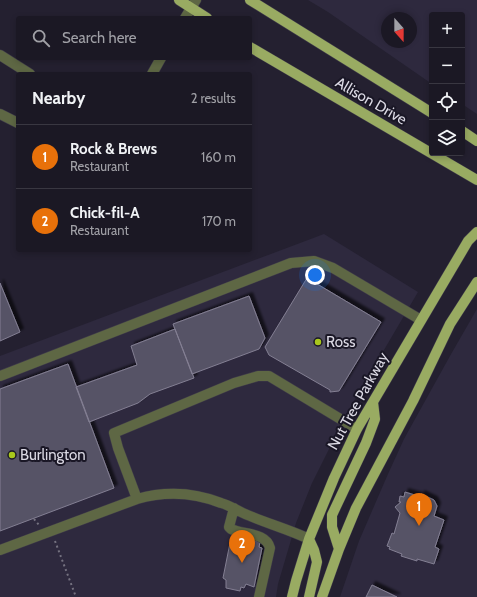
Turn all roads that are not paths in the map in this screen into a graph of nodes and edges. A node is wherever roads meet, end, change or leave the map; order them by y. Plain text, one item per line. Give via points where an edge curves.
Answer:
1 (179, 0) edge
2 (250, 0) edge
3 (194, 4) edge
4 (186, 16) edge
5 (205, 16) edge
6 (252, 48) edge
7 (0, 55) edge
8 (160, 60) edge
9 (27, 72) edge
10 (153, 72) edge
11 (429, 111) edge
12 (0, 114) edge
13 (16, 121) edge
14 (465, 133) edge
15 (477, 141) edge
16 (477, 180) edge
17 (477, 232) edge
18 (477, 282) edge
19 (421, 320) junction
20 (0, 376) edge
21 (373, 402) junction
22 (357, 429) junction
23 (137, 499) junction
24 (234, 508) junction
25 (309, 539) junction
26 (339, 549) junction
27 (0, 550) edge
28 (259, 597) edge
29 (292, 597) edge
30 (309, 597) edge
31 (322, 597) edge

1 - 3 main road
2 - 11 main road, Allison Drive
3 - 4 street
3 - 5 main road
6 - 16 main road, Allison Drive
7 - 9 street
8 - 10 street
12 - 13 street
14 - 15 main road
17 - 19 main road, Nut Tree Parkway via 468,241
18 - 26 main road via 450,324 414,401 356,508
19 - 20 street via 333,268 314,261 291,263
19 - 21 main road, Nut Tree Parkway
21 - 22 main road, Nut Tree Parkway
21 - 26 main road via 375,419 332,515 332,527
22 - 23 street via 269,376 258,376 234,383 114,433
22 - 25 main road, Nut Tree Parkway
23 - 24 street via 155,494 180,493
23 - 27 street
24 - 25 street
24 - 28 street via 229,527 263,538 269,544
25 - 29 main road, Nut Tree Parkway
25 - 30 main road via 317,562
26 - 31 main road

